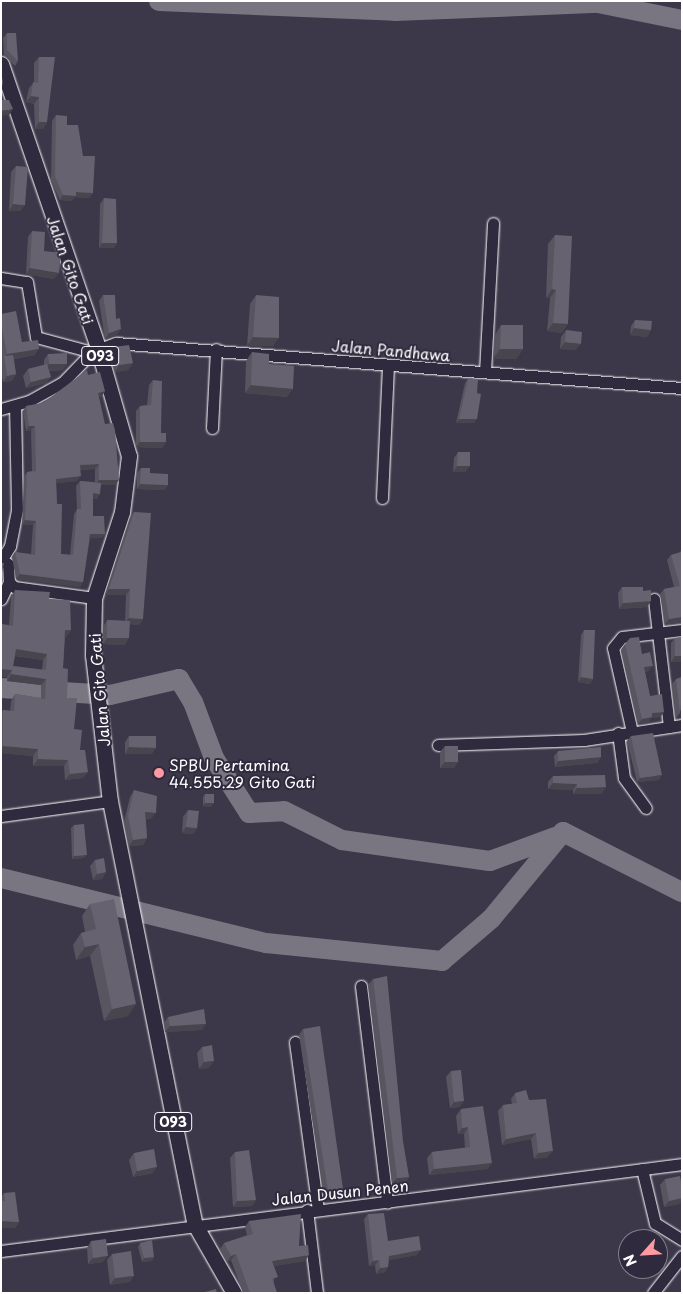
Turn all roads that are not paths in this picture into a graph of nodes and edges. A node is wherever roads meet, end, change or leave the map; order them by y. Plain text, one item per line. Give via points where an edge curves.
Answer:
1 (1, 64) edge
2 (493, 223) dead end
3 (1, 278) edge
4 (216, 349) junction
5 (95, 350) junction
6 (388, 366) junction
7 (485, 372) junction
8 (682, 388) edge
9 (15, 406) junction
10 (1, 408) edge
11 (212, 428) dead end
12 (382, 498) dead end
13 (2, 559) edge
14 (9, 582) junction
15 (94, 598) junction
16 (1, 599) edge
17 (654, 599) dead end
18 (682, 630) edge
19 (657, 633) junction
20 (682, 725) edge
21 (669, 727) junction
22 (632, 732) junction
23 (618, 733) junction
24 (438, 745) dead end
25 (110, 801) junction
26 (646, 808) dead end
27 (1, 816) edge
28 (361, 986) dead end
29 (295, 1042) dead end
30 (682, 1164) edge
31 (642, 1169) junction
32 (387, 1202) junction
33 (312, 1210) junction
34 (194, 1223) junction
35 (682, 1240) edge
36 (1, 1251) edge
37 (682, 1256) edge
38 (234, 1293) edge
39 (317, 1293) edge
40 (653, 1293) edge

1 - 5 main road, Jalan Gito Gati / 093
2 - 7 street
3 - 5 street via 27,282 36,337
4 - 5 street, Jalan Pandhawa via 116,343
4 - 6 street, Jalan Pandhawa
4 - 11 street
5 - 9 street via 62,384
5 - 15 main road, Jalan Gito Gati / 093 via 127,444 130,470
6 - 7 street, Jalan Pandhawa
6 - 12 street
7 - 8 street, Jalan Pandhawa
9 - 10 street
9 - 13 street via 17,509 10,546
13 - 14 street via 8,564
14 - 15 street
14 - 16 street
15 - 25 main road, Jalan Gito Gati / 093 via 93,655
17 - 19 street
18 - 19 street
19 - 21 street
19 - 22 street via 622,637 612,648
20 - 21 street
21 - 22 street
22 - 23 street
23 - 24 street via 584,740
23 - 26 street via 624,778
25 - 27 street
25 - 34 main road, Jalan Gito Gati / 093
28 - 32 street
29 - 33 street
30 - 31 street, Jalan Dusun Penen
31 - 32 street, Jalan Dusun Penen
31 - 35 street via 655,1223
32 - 33 street, Jalan Dusun Penen
33 - 34 street, Jalan Dusun Penen
33 - 39 street
34 - 36 street, Jalan Dusun Penen
34 - 38 main road, Jalan Gito Gati / 093
37 - 40 street

